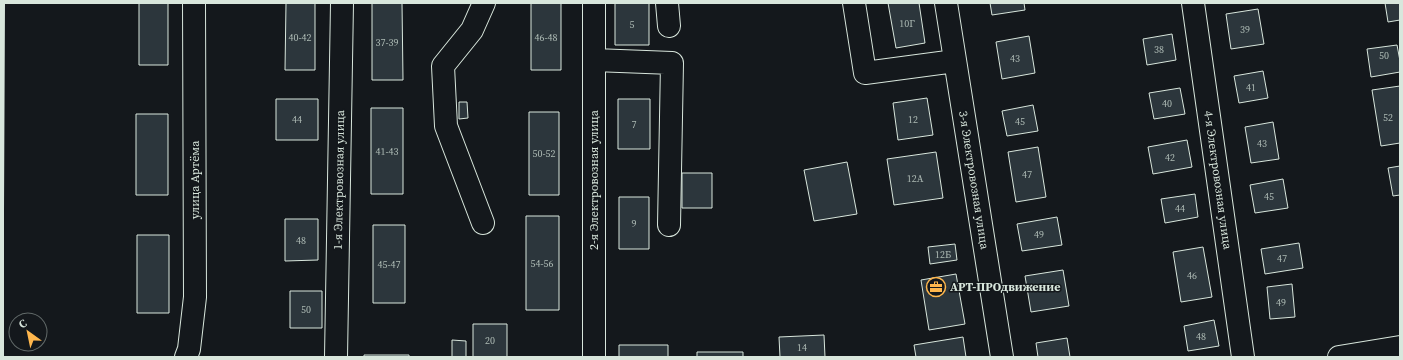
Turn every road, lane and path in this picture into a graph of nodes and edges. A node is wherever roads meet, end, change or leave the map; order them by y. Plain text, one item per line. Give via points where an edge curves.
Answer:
1 (194, 3) edge
2 (342, 3) edge
3 (484, 3) edge
4 (594, 3) edge
5 (667, 3) edge
6 (854, 3) edge
7 (946, 3) edge
8 (1193, 3) edge
9 (669, 26) dead end
10 (594, 60) junction
11 (955, 61) junction
12 (483, 223) dead end
13 (669, 225) dead end
14 (1400, 347) edge
15 (186, 357) edge
16 (336, 357) edge
17 (594, 357) edge
18 (1002, 357) edge
19 (1243, 357) edge
20 (1339, 357) edge

1 - 15 street, улица Артёма via 196,297
2 - 16 street, 1-я Электровозная улица
3 - 12 street via 472,30 443,66 446,126
4 - 10 street, 2-я Электровозная улица
5 - 9 street
6 - 11 street via 865,73
7 - 11 street, 3-я Электровозная улица
8 - 19 street, 4-я Электровозная улица
10 - 13 street via 672,63
10 - 17 street, 2-я Электровозная улица
11 - 18 street, 3-я Электровозная улица
14 - 20 street

